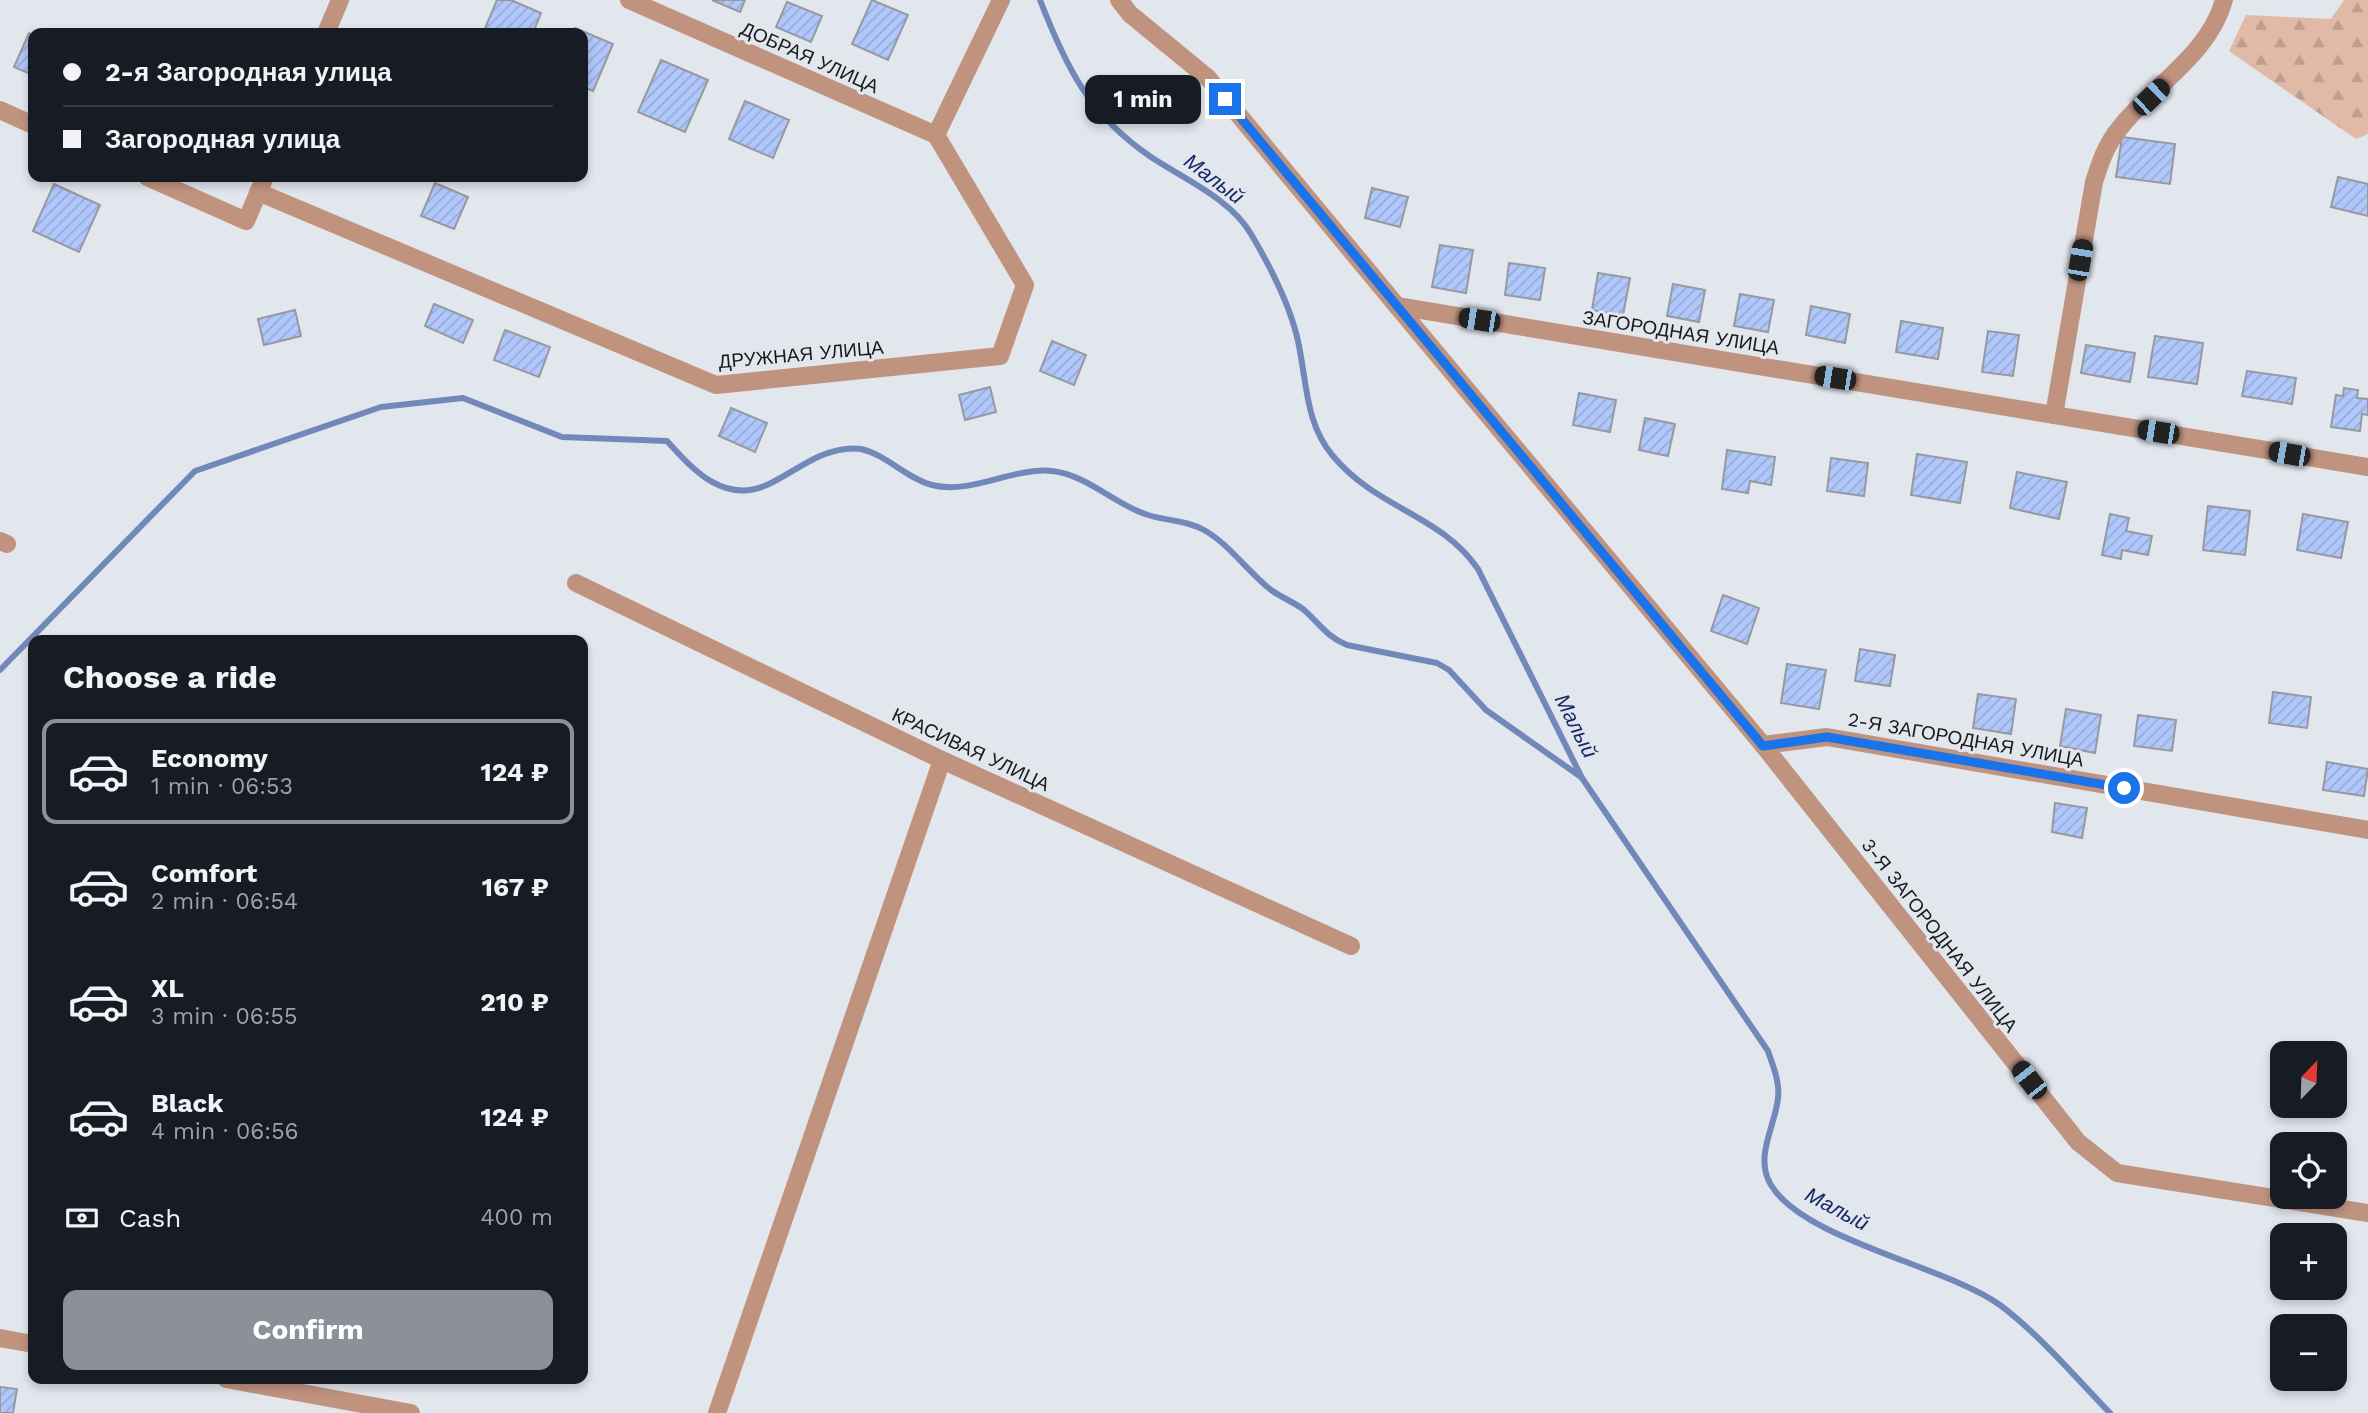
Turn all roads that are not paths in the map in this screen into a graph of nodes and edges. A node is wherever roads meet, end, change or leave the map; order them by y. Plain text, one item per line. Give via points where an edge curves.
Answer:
1 (340, 0) edge
2 (629, 0) edge
3 (1001, 0) edge
4 (1119, 0) edge
5 (2224, 0) edge
6 (328, 28) edge
7 (0, 110) edge
8 (28, 123) edge
9 (936, 135) junction
10 (158, 182) edge
11 (261, 185) edge
12 (1397, 306) junction
13 (2054, 415) junction
14 (2368, 467) edge
15 (576, 583) dead end
16 (1763, 746) junction
17 (942, 760) junction
18 (2368, 830) edge
19 (1351, 946) dead end
20 (2368, 1213) edge
21 (0, 1338) edge
22 (28, 1343) edge
23 (253, 1384) edge
24 (411, 1413) edge
25 (717, 1413) edge

1 - 6 street
2 - 9 street, ДОБРАЯ УЛИЦА
3 - 9 street
4 - 12 street via 1208,78
5 - 13 street via 2221,14 2200,44 2121,126 2102,156
7 - 8 street
9 - 11 street, ДРУЖНАЯ УЛИЦА via 1025,285 1000,356 716,385
10 - 11 street, ДРУЖНАЯ УЛИЦА via 246,221
12 - 13 street, ЗАГОРОДНАЯ УЛИЦА
12 - 16 street, 3-Я ЗАГОРОДНАЯ УЛИЦА
13 - 14 street, ЗАГОРОДНАЯ УЛИЦА
15 - 17 street, КРАСИВАЯ УЛИЦА
16 - 18 street, 2-Я ЗАГОРОДНАЯ УЛИЦА via 1827,737
16 - 20 street, 3-Я ЗАГОРОДНАЯ УЛИЦА via 2078,1142 2117,1173
17 - 19 street, КРАСИВАЯ УЛИЦА
17 - 25 street
21 - 22 street
23 - 24 street

